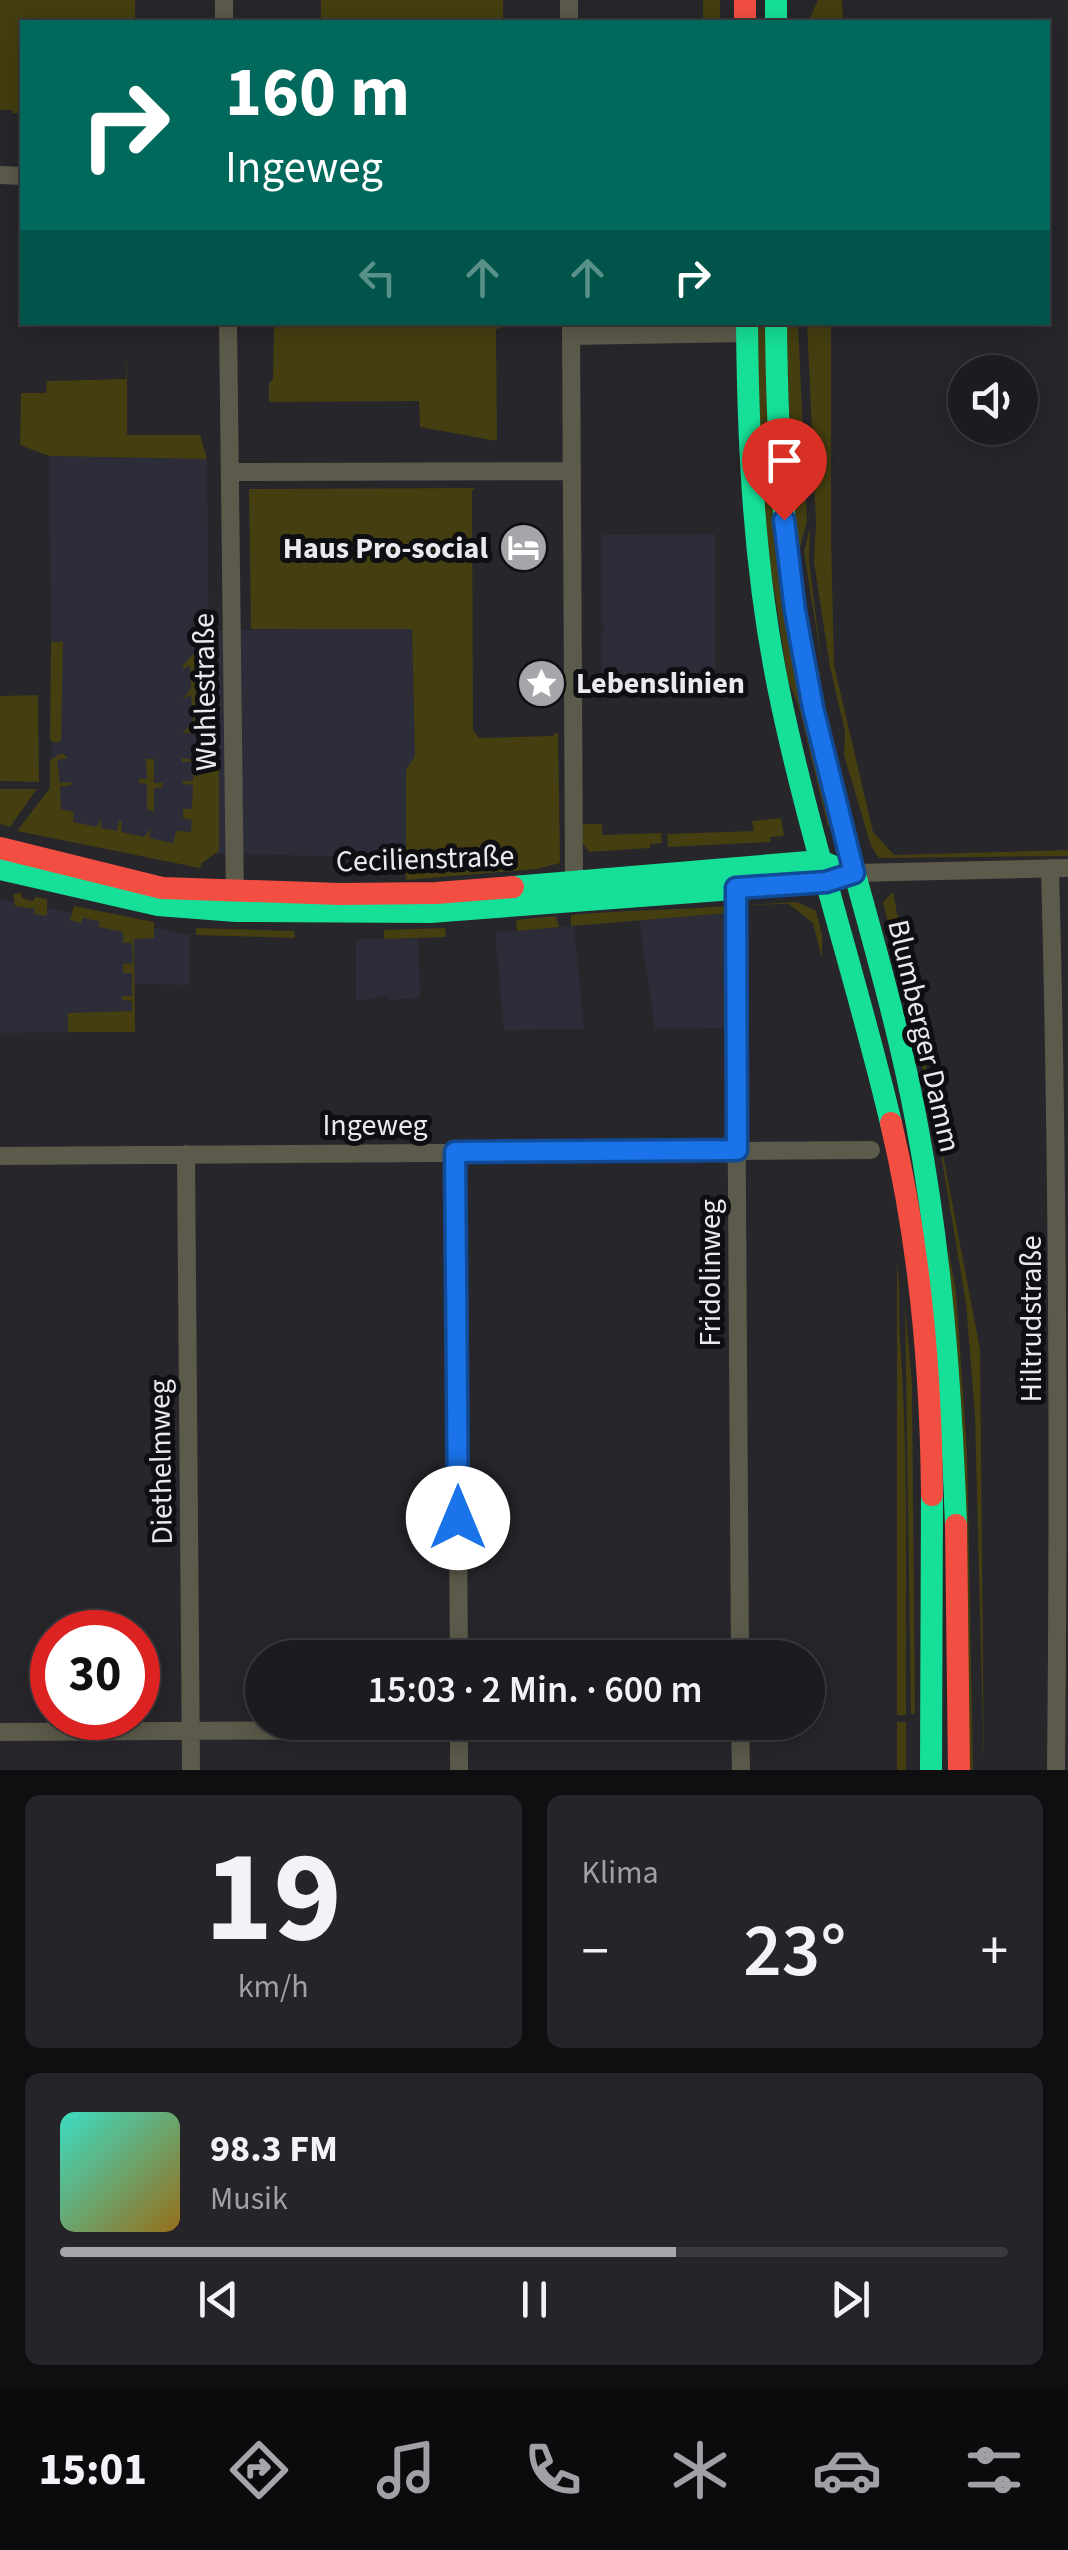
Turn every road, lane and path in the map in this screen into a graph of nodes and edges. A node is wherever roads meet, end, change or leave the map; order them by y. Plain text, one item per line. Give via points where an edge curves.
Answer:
1 (228, 325) edge
2 (776, 325) edge
3 (747, 328) edge
4 (571, 329) edge
5 (572, 471) junction
6 (231, 472) junction
7 (0, 848) edge
8 (1059, 868) edge
9 (0, 869) edge
10 (824, 872) junction
11 (854, 873) junction
12 (574, 881) junction
13 (736, 888) junction
14 (235, 901) junction
15 (1063, 1135) edge
16 (737, 1150) junction
17 (871, 1150) dead end
18 (455, 1152) junction
19 (186, 1154) junction
20 (0, 1156) edge
21 (1064, 1432) edge
22 (459, 1640) edge
23 (740, 1640) edge
24 (1062, 1708) edge
25 (245, 1729) edge
26 (191, 1730) junction
27 (0, 1732) edge
28 (459, 1740) edge
29 (740, 1740) edge
30 (191, 1770) edge
31 (460, 1770) edge
32 (741, 1770) edge
33 (931, 1770) edge
34 (959, 1770) edge
35 (1056, 1770) edge

1 - 6 street, Wuhlestraße
2 - 11 main road, Blumberger Damm via 791,580 813,708
3 - 4 street, Blumberger Damm
3 - 10 main road, Blumberger Damm via 759,556 779,690
4 - 5 street, Blumberger Damm
5 - 6 street
5 - 12 street, Blumberger Damm
6 - 14 street, Wuhlestraße
7 - 14 main road, Cecilienstraße
8 - 11 street, Cecilienstraße
8 - 15 street, Hiltrudstraße
9 - 14 main road, Cecilienstraße via 158,906
10 - 11 main road, Cecilienstraße
10 - 12 main road, Cecilienstraße
10 - 13 main road, Cecilienstraße
10 - 33 main road, Blumberger Damm via 902,1173 923,1314
11 - 34 main road, Blumberger Damm via 913,1106 937,1247 952,1421
12 - 14 main road, Cecilienstraße
13 - 14 main road, Cecilienstraße via 430,912
13 - 16 street, Fridolinweg
15 - 21 street, Hiltrudstraße
16 - 17 street, Ingeweg
16 - 18 street, Ingeweg
16 - 23 street, Fridolinweg
18 - 19 street, Ingeweg
18 - 22 street
19 - 20 street, Ingeweg
19 - 26 street, Diethelmweg
21 - 24 street, Hiltrudstraße
24 - 35 street, Hiltrudstraße
25 - 26 street
26 - 27 street
26 - 30 street, Diethelmweg
28 - 31 street
29 - 32 street

